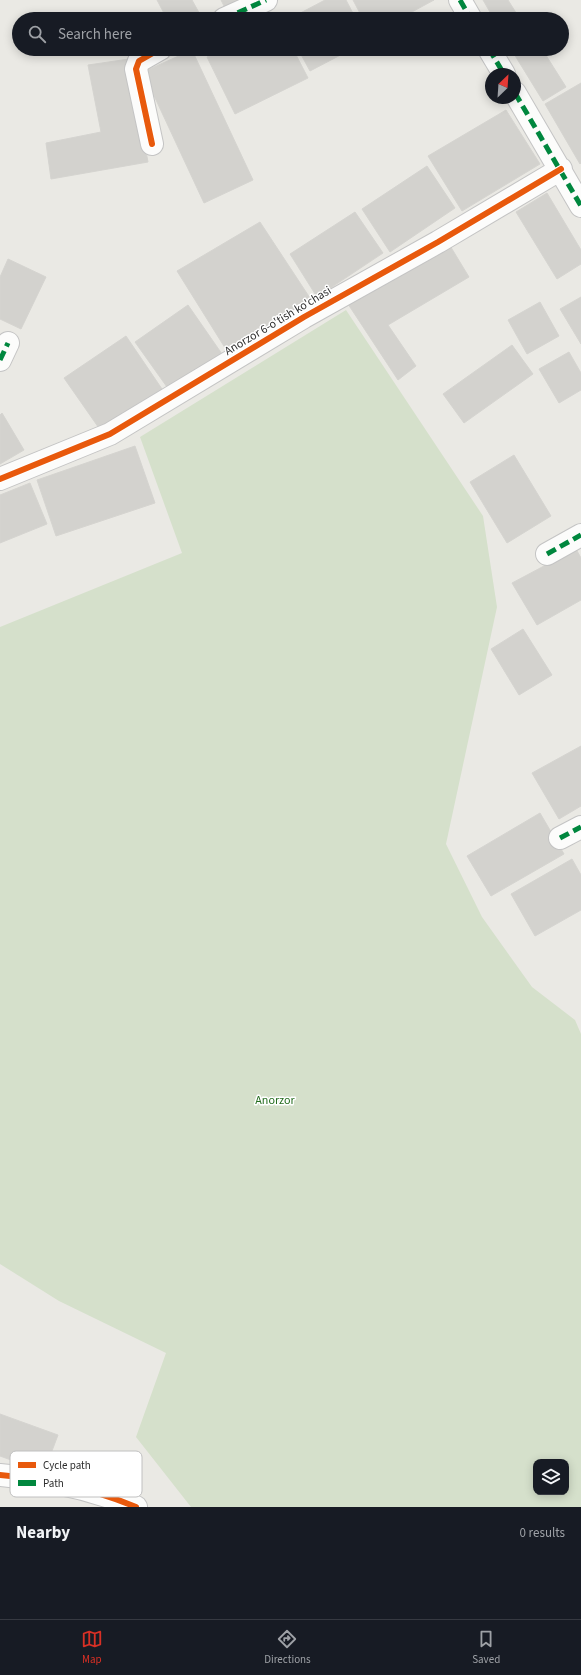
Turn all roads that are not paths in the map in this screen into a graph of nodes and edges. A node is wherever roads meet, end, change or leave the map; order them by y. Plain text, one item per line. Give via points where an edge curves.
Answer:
1 (266, 0) edge
2 (460, 0) edge
3 (239, 12) edge
4 (467, 12) edge
5 (147, 56) edge
6 (493, 56) edge
7 (500, 68) edge
8 (521, 103) edge
9 (152, 144) dead end
10 (561, 169) junction
11 (581, 206) edge
12 (0, 479) edge
13 (581, 535) edge
14 (547, 554) dead end
15 (581, 827) edge
16 (560, 838) dead end
17 (0, 1474) edge
18 (10, 1475) edge
19 (107, 1497) edge
20 (136, 1507) edge

1 - 3 street
2 - 4 street
5 - 9 street via 138,61 136,69
6 - 7 street
8 - 10 street
10 - 11 street
10 - 12 street, Anorzor 6-o'tish ko'chasi via 304,317 110,434
13 - 14 street
15 - 16 street
17 - 18 street
19 - 20 street

